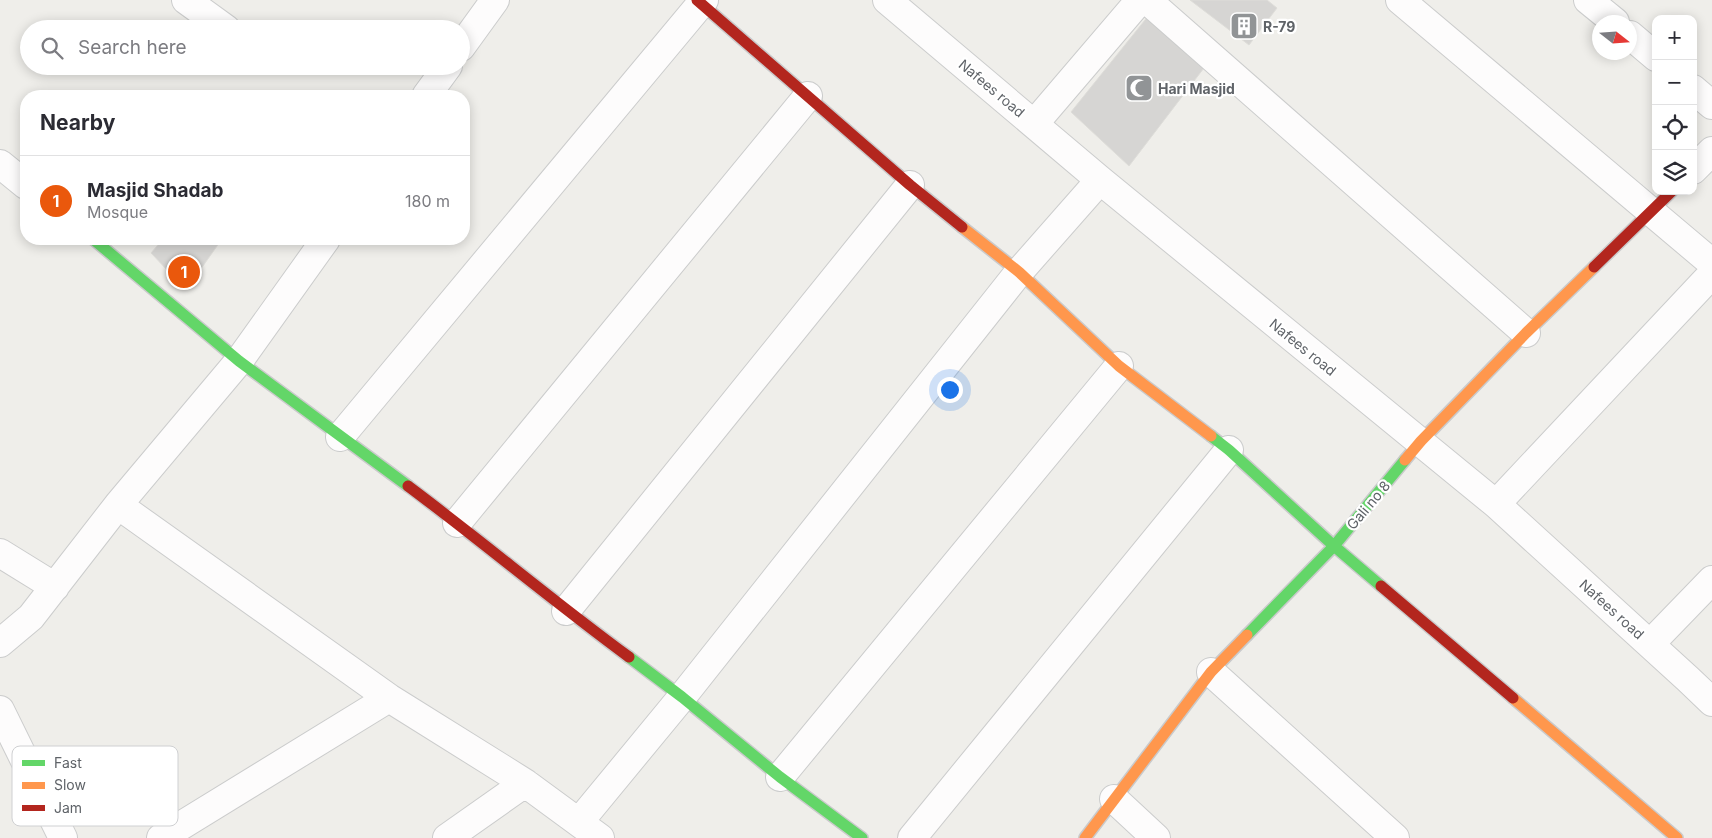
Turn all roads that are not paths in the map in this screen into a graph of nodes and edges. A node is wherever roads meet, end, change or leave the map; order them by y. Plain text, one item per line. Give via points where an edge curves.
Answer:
1 (186, 0) edge
2 (494, 0) edge
3 (887, 0) edge
4 (1140, 0) edge
5 (1147, 0) edge
6 (1400, 0) edge
7 (1588, 0) edge
8 (701, 1) edge
9 (1606, 15) edge
10 (214, 20) edge
11 (470, 34) edge
12 (1637, 41) edge
13 (1652, 54) edge
14 (441, 75) edge
15 (430, 90) edge
16 (1697, 92) edge
17 (808, 96) junction
18 (1712, 105) edge
19 (1034, 124) junction
20 (1712, 151) edge
21 (0, 164) edge
22 (1697, 166) edge
23 (20, 180) edge
24 (1100, 180) junction
25 (910, 185) junction
26 (1668, 195) edge
27 (1651, 212) junction
28 (100, 245) edge
29 (322, 245) edge
30 (1712, 263) edge
31 (1019, 272) junction
32 (1712, 274) edge
33 (1526, 333) junction
34 (239, 362) junction
35 (1118, 366) junction
36 (340, 437) junction
37 (1421, 442) junction
38 (1230, 450) junction
39 (1496, 504) junction
40 (118, 505) junction
41 (457, 523) junction
42 (1334, 546) junction
43 (0, 553) edge
44 (1712, 580) edge
45 (55, 587) junction
46 (566, 611) junction
47 (0, 643) edge
48 (1650, 644) junction
49 (1211, 672) junction
50 (682, 697) junction
51 (388, 698) junction
52 (1712, 702) edge
53 (0, 710) edge
54 (18, 746) edge
55 (780, 777) junction
56 (525, 783) junction
57 (1114, 800) junction
58 (579, 822) junction
59 (57, 826) edge
60 (63, 838) edge
61 (161, 838) edge
62 (447, 838) edge
63 (600, 838) edge
64 (862, 838) edge
65 (912, 838) edge
66 (1085, 838) edge
67 (1156, 838) edge
68 (1395, 838) edge
69 (1677, 838) edge

1 - 10 street
2 - 11 street
3 - 19 street, Nafees road
4 - 19 street
5 - 33 street
6 - 27 street
7 - 9 street
8 - 17 street
8 - 36 street
12 - 13 street
14 - 15 street
16 - 18 street
17 - 25 street
17 - 41 street
19 - 24 street, Nafees road
20 - 22 street
21 - 23 street
24 - 31 street
24 - 37 street, Nafees road
25 - 31 street
25 - 46 street
26 - 27 street, Gali no 8
27 - 30 street
27 - 33 street, Gali no 8
28 - 34 street
29 - 34 street
31 - 35 street
31 - 50 street
32 - 39 street
33 - 37 street, Gali no 8
34 - 36 street
34 - 40 street
35 - 38 street
35 - 55 street
36 - 41 street
37 - 39 street, Nafees road
37 - 42 street, Gali no 8
38 - 42 street
38 - 65 street
39 - 48 street, Nafees road
40 - 45 street
40 - 51 street
41 - 46 street
42 - 49 street, Gali no 8
42 - 69 street
43 - 45 street
44 - 48 street
45 - 47 street via 31,617
46 - 50 street
48 - 52 street, Nafees road
49 - 57 street, Gali no 8
49 - 68 street
50 - 55 street
50 - 58 street
51 - 56 street
51 - 61 street
53 - 54 street
55 - 64 street
56 - 58 street
56 - 62 street
57 - 66 street, Gali no 8
57 - 67 street
58 - 63 street
59 - 60 street

